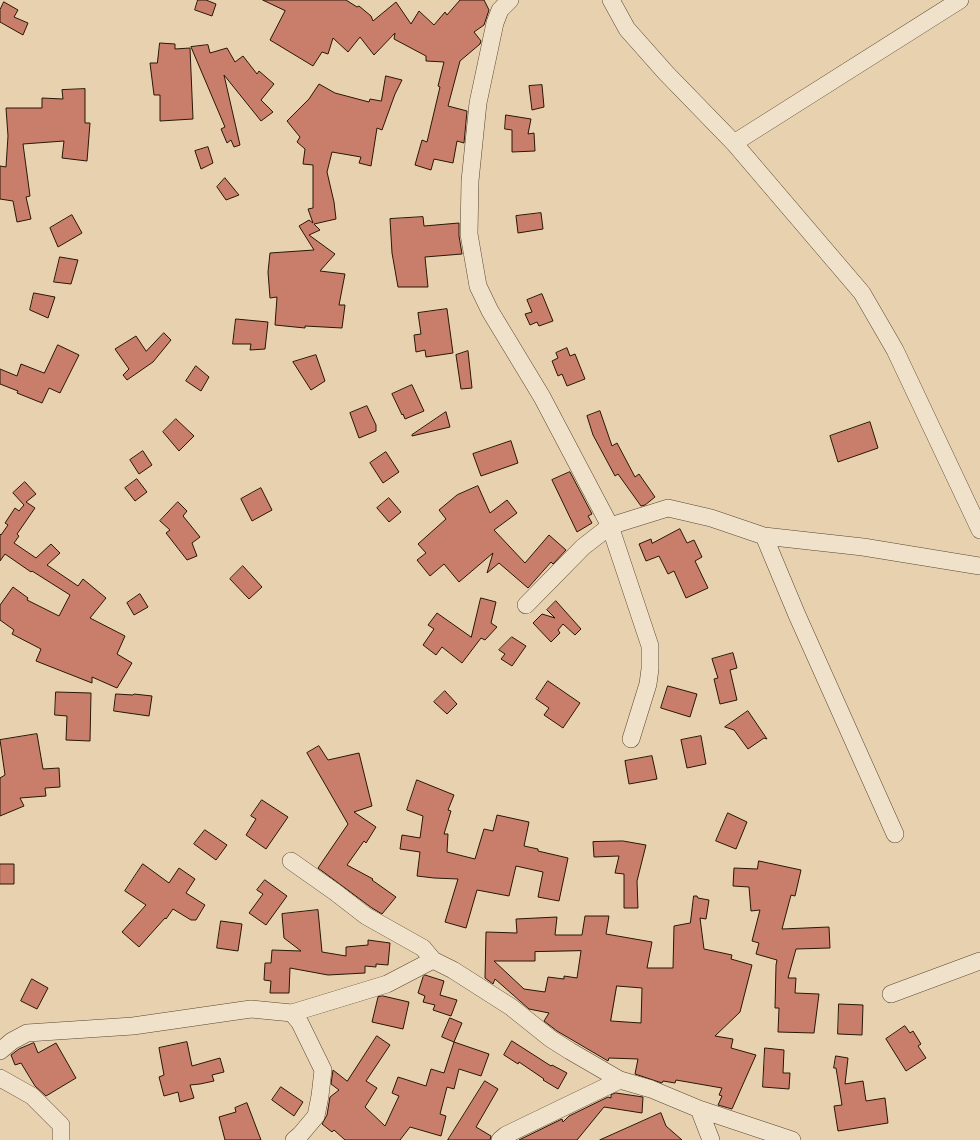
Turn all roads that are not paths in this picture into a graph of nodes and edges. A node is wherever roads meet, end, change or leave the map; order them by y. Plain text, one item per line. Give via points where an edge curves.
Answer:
1 (510, 0) edge
2 (611, 0) edge
3 (960, 0) edge
4 (734, 143) junction
5 (610, 526) junction
6 (980, 530) edge
7 (764, 536) junction
8 (980, 566) edge
9 (526, 605) dead end
10 (631, 739) dead end
11 (895, 834) dead end
12 (291, 861) dead end
13 (433, 960) junction
14 (980, 961) edge
15 (891, 994) dead end
16 (292, 1013) junction
17 (0, 1051) edge
18 (0, 1078) edge
19 (620, 1080) junction
20 (699, 1109) junction
21 (61, 1140) edge
22 (294, 1140) edge
23 (500, 1140) edge
24 (711, 1140) edge
25 (792, 1140) edge

1 - 5 street via 500,10 495,23 478,104 470,181 470,234 478,286 490,311 542,397
2 - 4 street via 628,28 666,73
3 - 4 street
4 - 6 street via 862,293 895,350
5 - 7 street via 668,508 710,518
5 - 9 street via 583,546
5 - 10 street via 650,646 648,684
7 - 8 street via 863,547
7 - 11 street
12 - 13 street via 366,916 423,948
13 - 16 street via 387,984
13 - 19 street via 511,1007 551,1039
14 - 15 street
16 - 17 street via 251,1009 133,1026 27,1033
16 - 22 street via 300,1023 322,1070 316,1116
18 - 21 street via 32,1096 54,1117 61,1125
19 - 20 street via 651,1089
19 - 23 street
20 - 24 street
20 - 25 street

